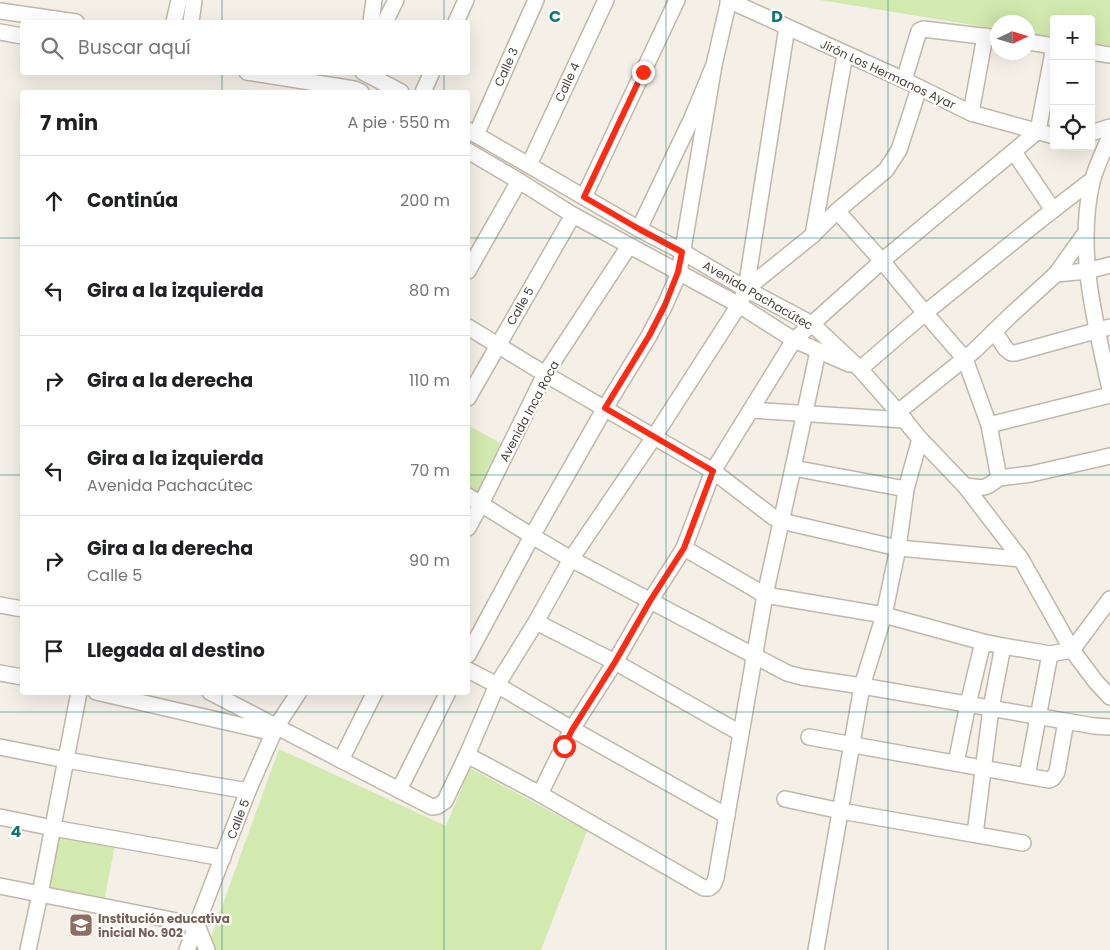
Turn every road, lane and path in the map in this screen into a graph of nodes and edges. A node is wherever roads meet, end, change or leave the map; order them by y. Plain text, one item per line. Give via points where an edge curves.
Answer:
1 (179, 0) edge
2 (194, 0) edge
3 (374, 0) edge
4 (396, 0) edge
5 (466, 0) edge
6 (536, 0) edge
7 (606, 0) edge
8 (677, 0) edge
9 (728, 0) edge
10 (0, 11) edge
11 (62, 20) edge
12 (174, 20) edge
13 (191, 20) edge
14 (371, 20) edge
15 (386, 20) edge
16 (457, 20) edge
17 (787, 27) junction
18 (0, 32) edge
19 (20, 36) edge
20 (990, 37) edge
21 (990, 41) edge
22 (1035, 43) edge
23 (1050, 46) edge
24 (1095, 53) edge
25 (845, 54) junction
26 (1110, 55) edge
27 (1052, 60) edge
28 (714, 65) junction
29 (264, 75) edge
30 (369, 75) edge
31 (431, 75) edge
32 (904, 80) junction
33 (919, 88) junction
34 (350, 90) edge
35 (397, 90) edge
36 (424, 90) edge
37 (972, 113) junction
38 (1110, 127) edge
39 (1038, 131) junction
40 (472, 132) edge
41 (1095, 132) edge
42 (1050, 135) edge
43 (1110, 136) edge
44 (470, 152) edge
45 (1014, 152) junction
46 (529, 165) junction
47 (1092, 180) junction
48 (519, 181) junction
49 (584, 197) junction
50 (1053, 210) junction
51 (837, 211) junction
52 (573, 216) junction
53 (639, 229) junction
54 (1086, 232) junction
55 (813, 235) junction
56 (629, 246) junction
57 (682, 252) junction
58 (882, 261) junction
59 (1110, 265) edge
60 (470, 267) edge
61 (1087, 271) junction
62 (678, 272) junction
63 (1056, 274) junction
64 (746, 289) junction
65 (739, 305) junction
66 (925, 313) junction
67 (812, 324) junction
68 (470, 328) edge
69 (1104, 329) edge
70 (994, 331) junction
71 (794, 340) junction
72 (498, 345) junction
73 (818, 351) junction
74 (965, 358) junction
75 (860, 369) junction
76 (546, 374) junction
77 (1110, 388) edge
78 (470, 394) edge
79 (1110, 395) edge
80 (605, 408) junction
81 (751, 410) junction
82 (804, 412) junction
83 (901, 416) junction
84 (989, 425) junction
85 (654, 437) junction
86 (920, 439) junction
87 (1110, 456) edge
88 (793, 468) junction
89 (713, 471) junction
90 (1000, 478) junction
91 (965, 486) junction
92 (906, 489) junction
93 (470, 497) edge
94 (481, 504) junction
95 (780, 521) junction
96 (470, 524) edge
97 (532, 536) junction
98 (684, 548) junction
99 (898, 548) junction
100 (572, 558) junction
101 (1021, 559) junction
102 (764, 595) junction
103 (1110, 598) edge
104 (650, 601) junction
105 (0, 605) edge
106 (20, 609) edge
107 (884, 615) junction
108 (536, 622) junction
109 (983, 642) junction
110 (1003, 646) junction
111 (1072, 650) junction
112 (470, 651) edge
113 (1050, 654) junction
114 (754, 656) junction
115 (615, 662) junction
116 (470, 671) edge
117 (0, 673) edge
118 (20, 678) edge
119 (497, 685) junction
120 (862, 686) junction
121 (78, 695) edge
122 (110, 695) edge
123 (219, 695) edge
124 (297, 695) edge
125 (372, 695) edge
126 (446, 695) edge
127 (1110, 697) edge
128 (968, 704) junction
129 (991, 708) junction
130 (1038, 716) junction
131 (1066, 721) junction
132 (1110, 727) edge
133 (275, 730) junction
134 (572, 730) junction
135 (740, 733) junction
136 (810, 737) dead end
137 (852, 746) junction
138 (0, 747) edge
139 (467, 755) junction
140 (66, 760) junction
141 (341, 760) junction
142 (956, 763) junction
143 (983, 767) junction
144 (1027, 776) junction
145 (399, 790) junction
146 (248, 792) junction
147 (540, 794) junction
148 (785, 799) dead end
149 (841, 811) junction
150 (727, 816) junction
151 (0, 817) edge
152 (53, 828) junction
153 (975, 834) junction
154 (1023, 842) dead end
155 (223, 858) junction
156 (0, 886) edge
157 (40, 894) junction
158 (197, 925) junction
159 (28, 950) edge
160 (187, 950) edge
161 (207, 950) edge
162 (816, 950) edge

1 - 12 street
2 - 13 street
3 - 14 street
4 - 15 street
5 - 16 street
6 - 40 street, Calle 3
7 - 46 street, Calle 4
8 - 49 street
9 - 17 street, Jirón Los Hermanos Ayar
9 - 28 street
10 - 11 street
17 - 25 street, Jirón Los Hermanos Ayar
17 - 64 street
18 - 19 street
20 - 32 street via 919,31
21 - 37 street
22 - 23 street
24 - 26 street
25 - 32 street, Jirón Los Hermanos Ayar
25 - 55 street
27 - 39 street
28 - 53 street
28 - 57 street
29 - 34 street
30 - 35 street
31 - 36 street
32 - 33 street, Jirón Los Hermanos Ayar
33 - 37 street, Jirón Los Hermanos Ayar
33 - 51 street via 899,150 886,170
37 - 39 street, Jirón Los Hermanos Ayar
38 - 41 street
39 - 42 street, Jirón Los Hermanos Ayar
39 - 45 street
40 - 46 street, Avenida Pachacútec
43 - 47 street
44 - 48 street, Avenida Pachacútec
45 - 50 street
45 - 58 street
46 - 49 street, Avenida Pachacútec
47 - 50 street
47 - 54 street
48 - 52 street, Avenida Pachacútec
48 - 60 street
49 - 53 street, Avenida Pachacútec
50 - 66 street
51 - 55 street
51 - 58 street
52 - 56 street, Avenida Pachacútec
52 - 72 street, Calle 5
53 - 57 street, Avenida Pachacútec
54 - 61 street
54 - 63 street
55 - 64 street
56 - 62 street, Avenida Pachacútec
56 - 76 street, Avenida Inca Roca
57 - 62 street
57 - 64 street, Avenida Pachacútec
58 - 66 street
58 - 67 street
59 - 61 street
61 - 63 street
61 - 69 street
62 - 65 street, Avenida Pachacútec
62 - 80 street via 649,336
63 - 70 street
64 - 65 street
64 - 67 street, Avenida Pachacútec
65 - 71 street, Avenida Pachacútec
65 - 85 street
66 - 74 street
66 - 75 street
67 - 71 street
67 - 75 street, Avenida Pachacútec
68 - 72 street
69 - 70 street via 1015,353 1006,349
69 - 77 street
70 - 74 street
71 - 73 street, Avenida Pachacútec
71 - 81 street
72 - 76 street
72 - 78 street, Calle 5
73 - 75 street, Avenida Pachacútec
73 - 82 street
74 - 83 street
74 - 84 street
75 - 83 street
76 - 80 street
76 - 94 street, Avenida Inca Roca
79 - 84 street
80 - 85 street
80 - 97 street
81 - 82 street
81 - 89 street
82 - 83 street
82 - 88 street
83 - 86 street
84 - 90 street
85 - 89 street
85 - 100 street
86 - 91 street
86 - 92 street
87 - 90 street
88 - 92 street
88 - 95 street
89 - 95 street
89 - 98 street
90 - 91 street via 988,487
91 - 101 street
92 - 99 street
93 - 94 street
94 - 96 street, Avenida Inca Roca
94 - 97 street
95 - 99 street
95 - 102 street
97 - 100 street
97 - 112 street
98 - 102 street
98 - 104 street
99 - 101 street
99 - 107 street
100 - 104 street
100 - 108 street
101 - 111 street
102 - 107 street
102 - 114 street
103 - 111 street
104 - 114 street
104 - 115 street
105 - 106 street
107 - 109 street
107 - 120 street
108 - 115 street
108 - 119 street
109 - 110 street
109 - 128 street
110 - 113 street
110 - 129 street
111 - 113 street
111 - 127 street
113 - 130 street
114 - 120 street via 787,674
114 - 135 street
115 - 134 street
115 - 135 street
116 - 119 street
117 - 118 street
119 - 134 street
119 - 139 street
120 - 128 street
120 - 137 street
121 - 140 street
122 - 133 street
123 - 133 street
124 - 133 street, Calle 5
125 - 141 street
126 - 145 street
128 - 129 street
128 - 142 street
129 - 130 street
129 - 143 street
130 - 131 street
130 - 144 street
131 - 132 street
131 - 144 street via 1055,775 1048,780
133 - 141 street
133 - 146 street, Calle 5
134 - 147 street
134 - 150 street
135 - 150 street
136 - 137 street
137 - 142 street
137 - 149 street
138 - 140 street
139 - 145 street via 445,801 438,806 432,807
139 - 147 street
140 - 146 street
140 - 152 street
141 - 145 street
142 - 143 street
143 - 144 street
143 - 153 street
146 - 155 street, Calle 5
147 - 150 street via 704,888 713,885 716,878
148 - 149 street
149 - 153 street
149 - 162 street
151 - 152 street
152 - 155 street
152 - 157 street
153 - 154 street
155 - 158 street, Calle 5
156 - 157 street
157 - 158 street
157 - 159 street
158 - 160 street, Calle 5
158 - 161 street

